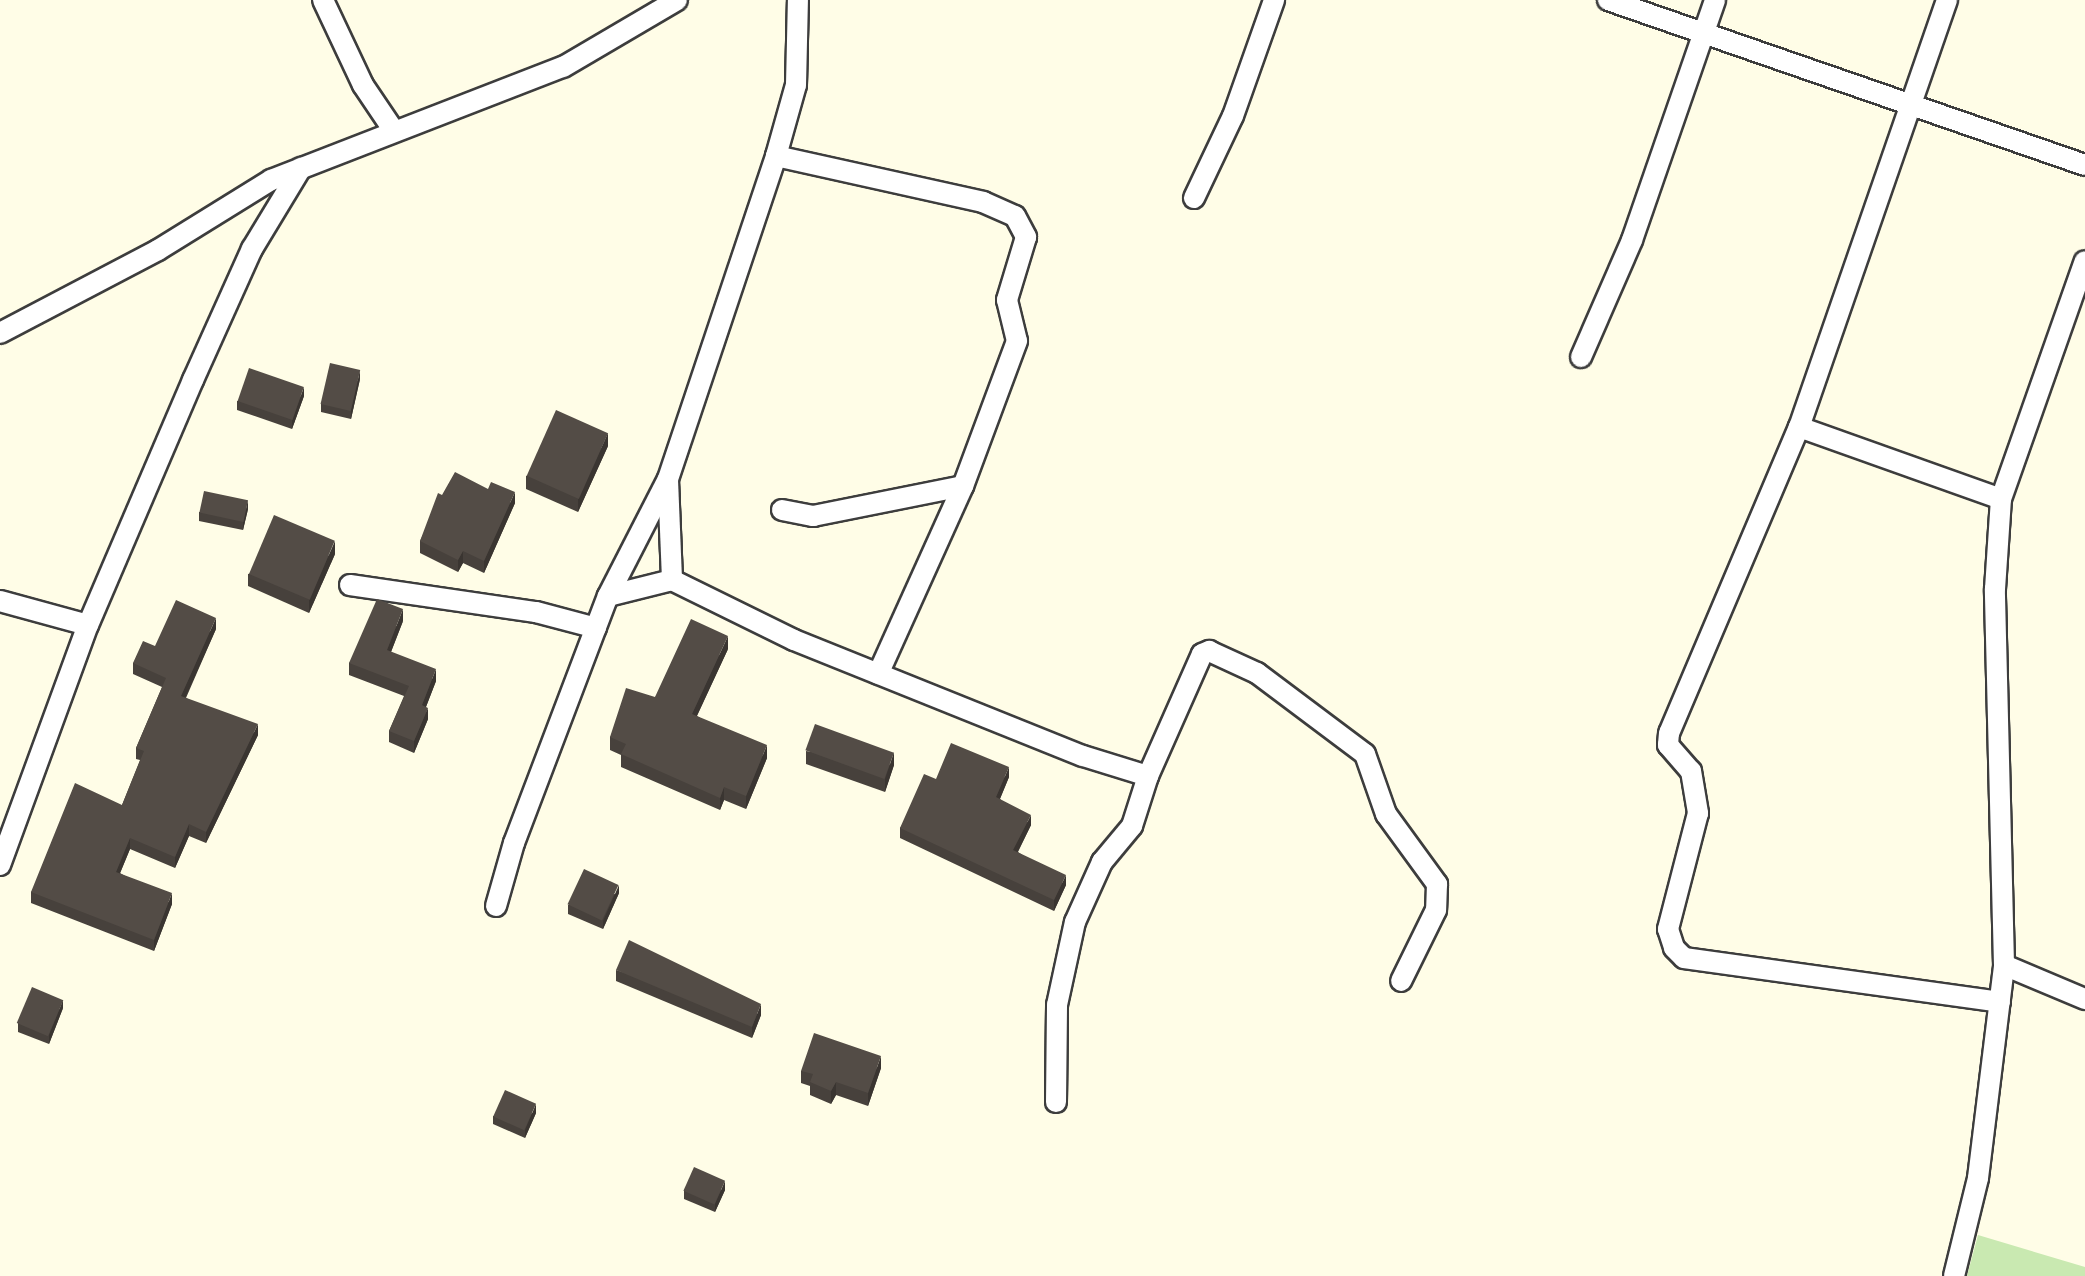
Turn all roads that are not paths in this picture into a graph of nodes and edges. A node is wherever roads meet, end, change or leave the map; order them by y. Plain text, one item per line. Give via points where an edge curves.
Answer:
1 (323, 0) edge
2 (677, 0) edge
3 (798, 0) edge
4 (1274, 0) edge
5 (1608, 0) edge
6 (1715, 0) edge
7 (1947, 0) edge
8 (1702, 35) junction
9 (1910, 106) junction
10 (394, 131) junction
11 (776, 156) junction
12 (2085, 165) edge
13 (301, 168) junction
14 (1194, 198) dead end
15 (2085, 261) edge
16 (0, 333) edge
17 (1581, 357) dead end
18 (1799, 427) junction
19 (668, 479) junction
20 (963, 486) junction
21 (2001, 499) junction
22 (782, 510) dead end
23 (672, 580) junction
24 (350, 585) dead end
25 (608, 596) junction
26 (0, 601) edge
27 (88, 625) junction
28 (596, 628) junction
29 (878, 674) junction
30 (1148, 776) junction
31 (0, 865) edge
32 (496, 906) dead end
33 (2004, 965) junction
34 (1401, 981) dead end
35 (2085, 999) edge
36 (2000, 1002) junction
37 (1056, 1102) dead end
38 (1954, 1276) edge

1 - 10 street via 363,85
2 - 10 street via 563,67 488,100
3 - 11 street via 796,85
4 - 14 street via 1233,116
5 - 8 street
6 - 8 street
7 - 9 street
8 - 9 street
8 - 17 street via 1632,240
9 - 12 street
9 - 18 street
10 - 13 street
11 - 19 street
11 - 20 street via 983,202 1015,216 1021,226 1024,256 1007,300 1017,341
13 - 16 street
13 - 27 street via 252,249
15 - 21 street
18 - 21 street
18 - 36 street via 1669,733 1668,745 1691,771 1698,813 1668,929 1674,948 1684,958
19 - 23 street
19 - 25 street
20 - 22 street via 813,516
20 - 29 street
21 - 33 street via 1995,589
23 - 25 street
23 - 29 street
24 - 28 street via 551,615
25 - 28 street
26 - 27 street
27 - 31 street
28 - 32 street via 514,843
29 - 30 street via 1083,756
30 - 34 street via 1202,654 1209,651 1257,673 1327,721 1365,754 1386,814 1437,884 1436,910
30 - 37 street via 1132,826 1102,862 1075,922 1057,1005
33 - 35 street
33 - 36 street
36 - 38 street via 1978,1178

